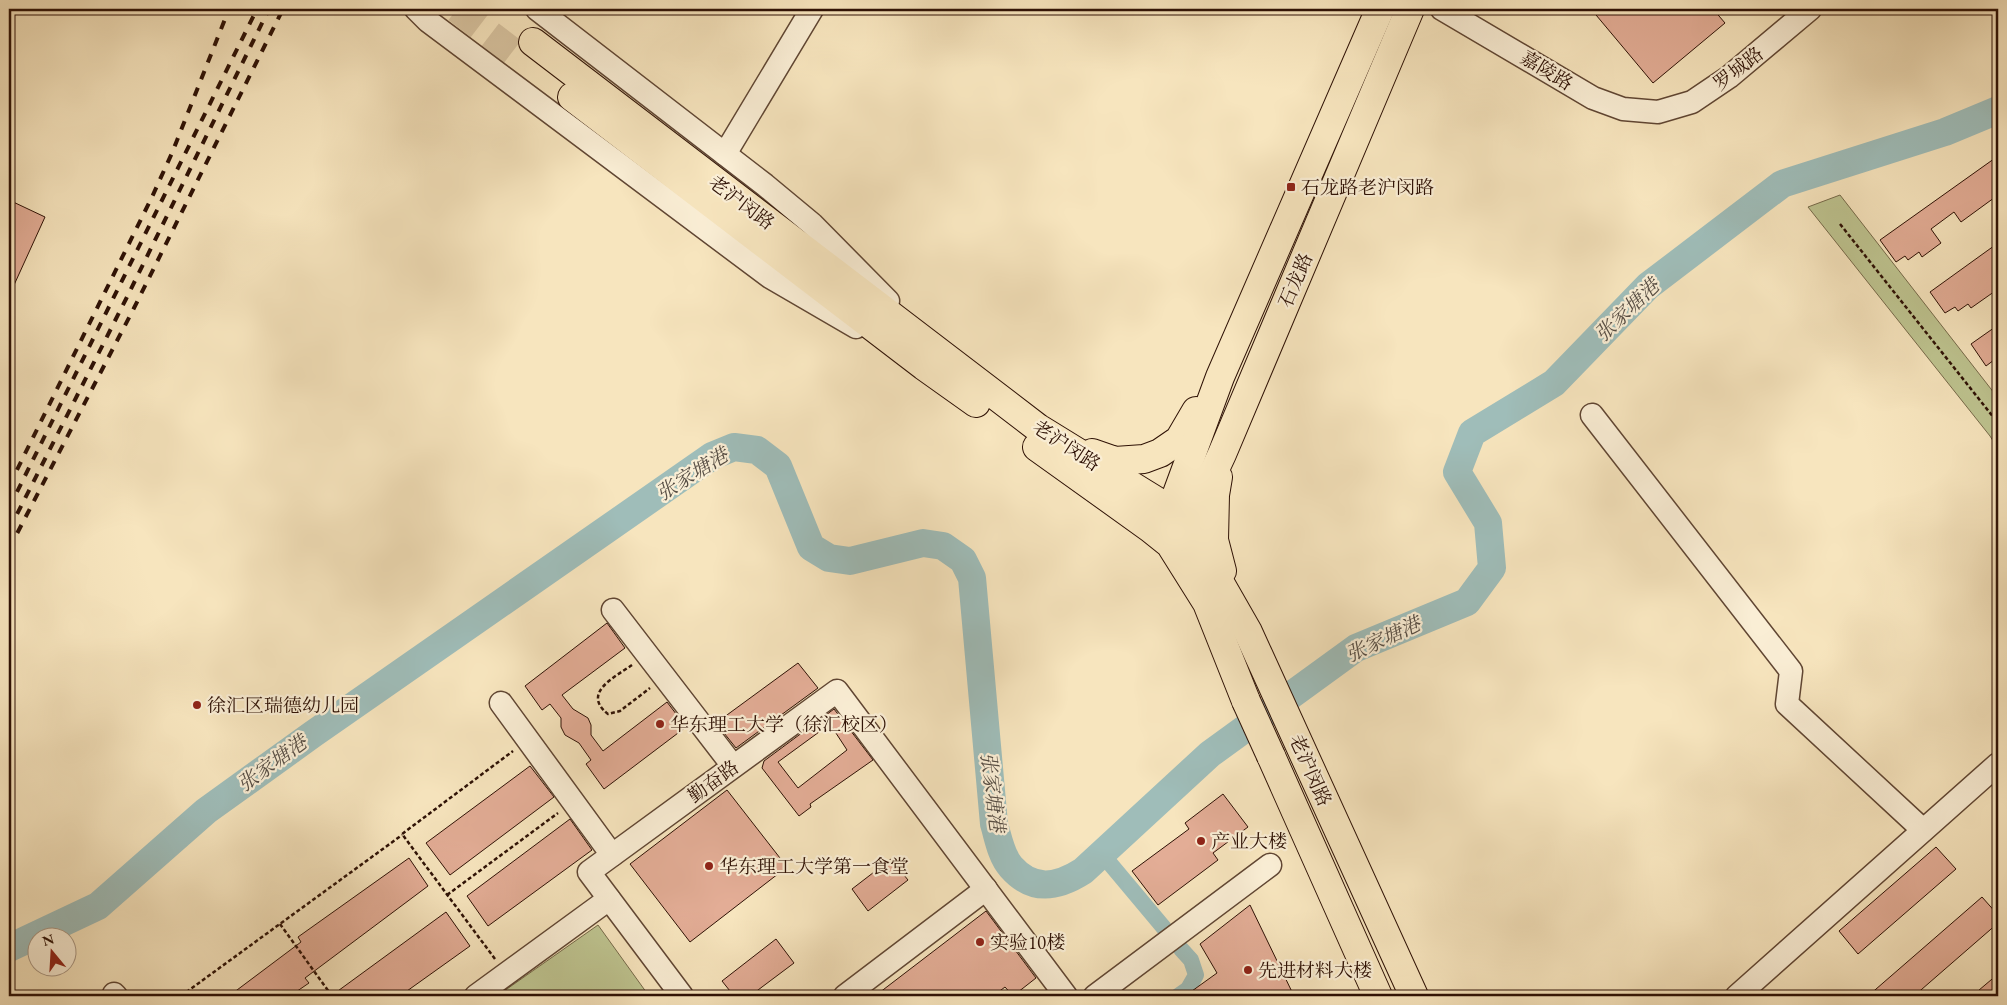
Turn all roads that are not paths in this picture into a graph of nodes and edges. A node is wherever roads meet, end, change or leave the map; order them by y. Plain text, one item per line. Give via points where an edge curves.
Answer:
1 (416, 9) edge
2 (537, 9) edge
3 (812, 9) edge
4 (1380, 9) edge
5 (1410, 9) edge
6 (1442, 9) edge
7 (1810, 9) edge
8 (527, 50) tunnel mouth
9 (1658, 112) joint
10 (725, 154) junction
11 (930, 358) junction
12 (1220, 377) junction
13 (1592, 415) dead end
14 (1038, 428) junction
15 (1222, 454) junction
16 (1170, 527) junction
17 (1226, 594) junction
18 (613, 610) dead end
19 (501, 703) dead end
20 (1998, 764) edge
21 (733, 766) junction
22 (1923, 830) junction
23 (612, 855) junction
24 (1270, 865) dead end
25 (986, 889) junction
26 (609, 900) junction
27 (476, 996) edge
28 (682, 996) edge
29 (845, 996) edge
30 (1066, 996) edge
31 (1095, 996) edge
32 (1378, 996) edge
33 (1414, 996) edge
34 (1737, 996) edge

1 - 11 street via 770,277
2 - 10 street
3 - 10 street
4 - 12 main road, 石龙路
5 - 15 main road, 石龙路
6 - 9 street, 嘉陵路 via 1593,98 1623,108
7 - 9 street, 罗城路 via 1729,77 1692,102
8 - 11 main road, 老沪闵路
10 - 11 street via 812,224
11 - 14 main road, 老沪闵路
11 - 16 main road, 老沪闵路
12 - 14 main road via 1179,440 1144,459 1115,461
12 - 16 main road, 石龙路
13 - 22 street via 1792,672 1786,704
14 - 16 main road, 老沪闵路
15 - 16 main road, 石龙路
15 - 17 main road via 1215,495 1214,540
16 - 17 main road, 老沪闵路
16 - 32 main road, 老沪闵路, bridge via 1207,603 1246,702
17 - 33 main road, 老沪闵路 via 1272,683
18 - 21 street
19 - 23 street
20 - 22 street
21 - 23 street, 勤奋路
21 - 25 street, 勤奋路 via 837,691
22 - 34 street
23 - 26 street, 勤奋路 via 589,872
24 - 31 street
25 - 29 street
25 - 30 street
26 - 27 street
26 - 28 street

